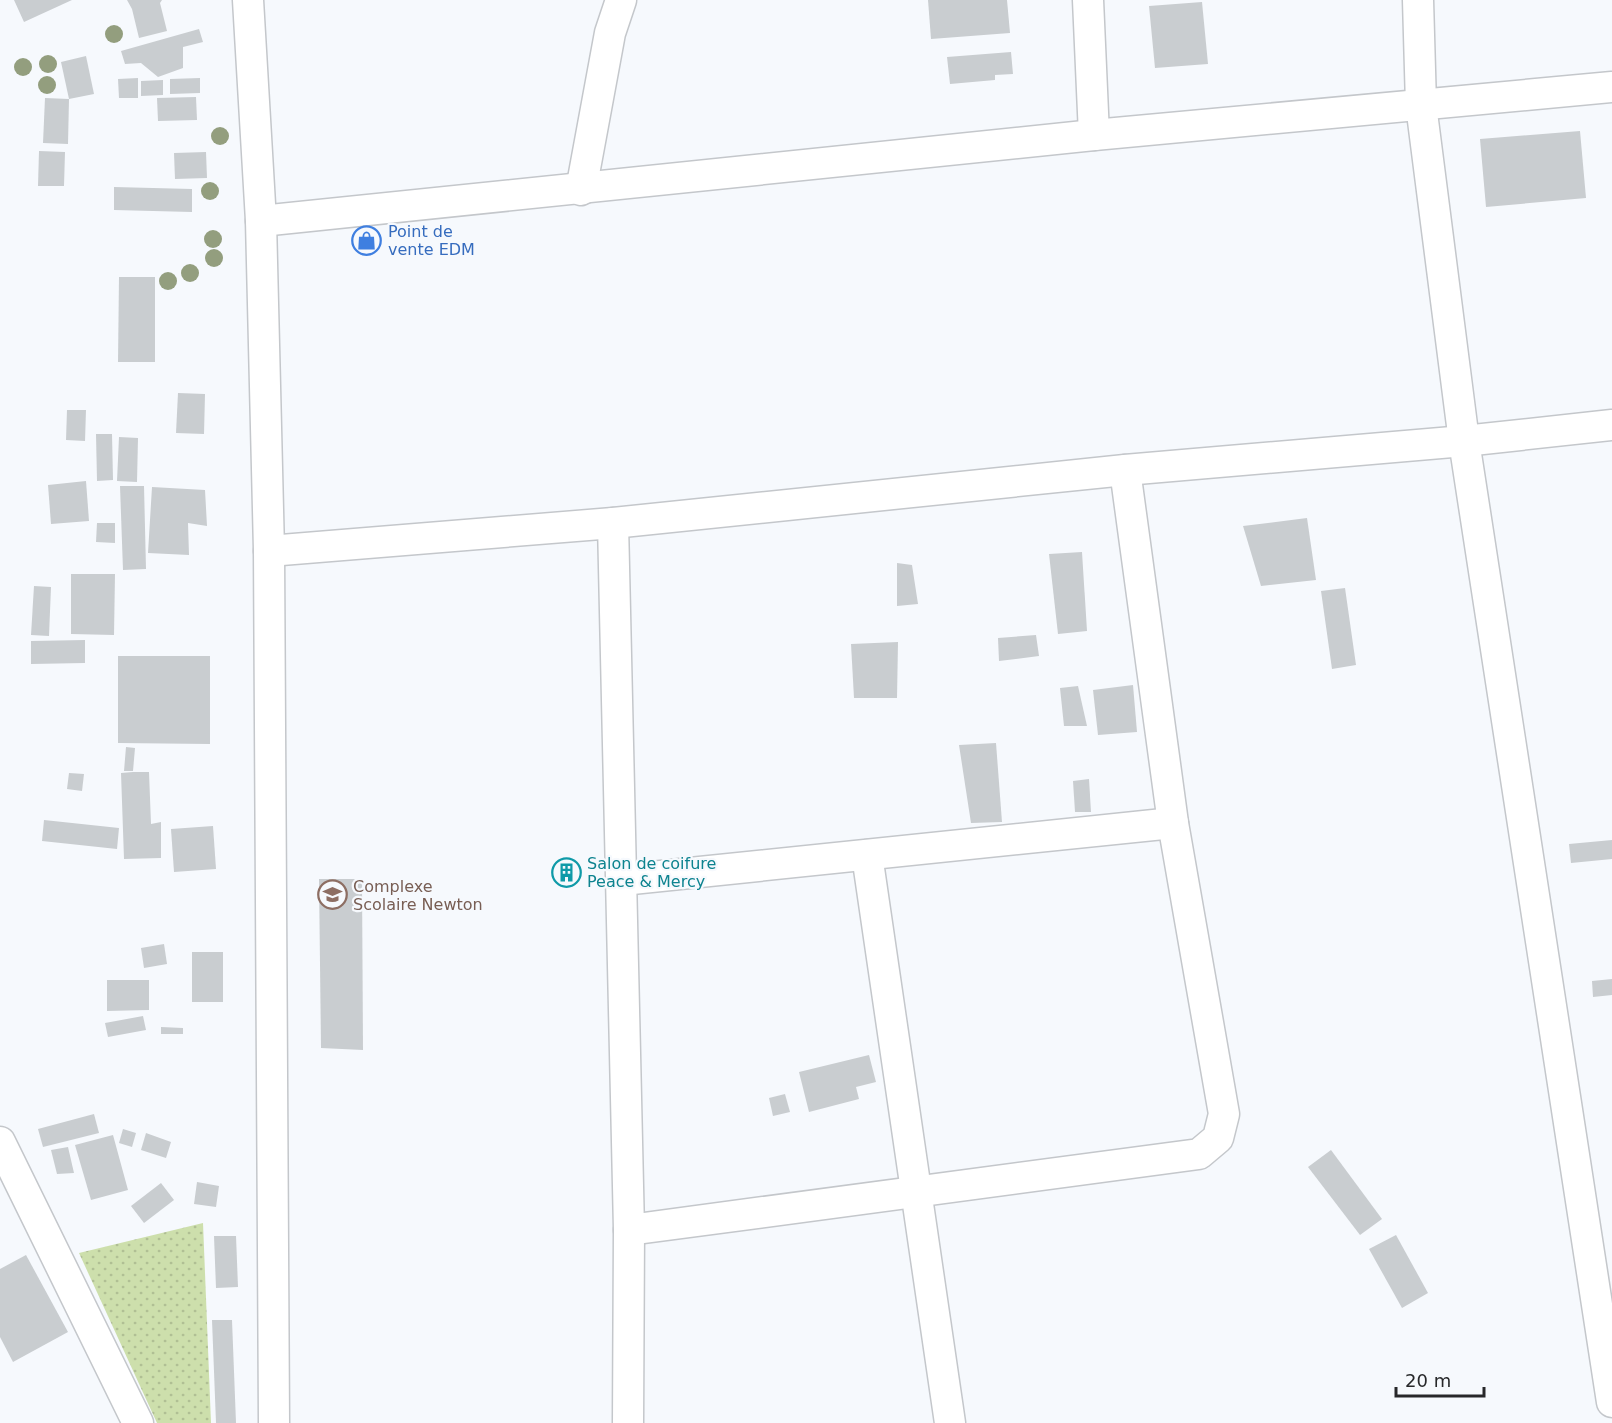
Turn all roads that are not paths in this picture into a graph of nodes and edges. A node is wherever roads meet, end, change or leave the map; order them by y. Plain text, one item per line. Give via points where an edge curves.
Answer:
1 (248, 0) edge
2 (608, 0) edge
3 (621, 0) edge
4 (1088, 0) edge
5 (1418, 0) edge
6 (610, 33) junction
7 (1612, 87) edge
8 (1421, 105) junction
9 (1094, 135) junction
10 (581, 190) junction
11 (261, 221) junction
12 (1612, 425) edge
13 (1464, 441) junction
14 (1125, 470) junction
15 (613, 523) junction
16 (269, 550) junction
17 (1173, 823) junction
18 (867, 855) junction
19 (622, 880) junction
20 (0, 1142) edge
21 (916, 1191) junction
22 (629, 1230) junction
23 (1612, 1402) edge
24 (138, 1423) edge
25 (274, 1423) edge
26 (628, 1423) edge
27 (950, 1423) edge

1 - 11 street
2 - 6 street
3 - 6 street
4 - 9 street
5 - 8 street
6 - 10 street
7 - 8 street
8 - 9 street
8 - 13 street
9 - 10 street
10 - 11 street
11 - 16 street
12 - 13 street
13 - 14 street
13 - 23 street
14 - 15 street
14 - 17 street
15 - 16 street
15 - 19 street
16 - 25 street
17 - 18 street
17 - 21 street via 1224,1114 1218,1138 1199,1154
18 - 19 street
18 - 21 street
19 - 22 street
20 - 24 street
21 - 22 street
21 - 27 street
22 - 26 street

